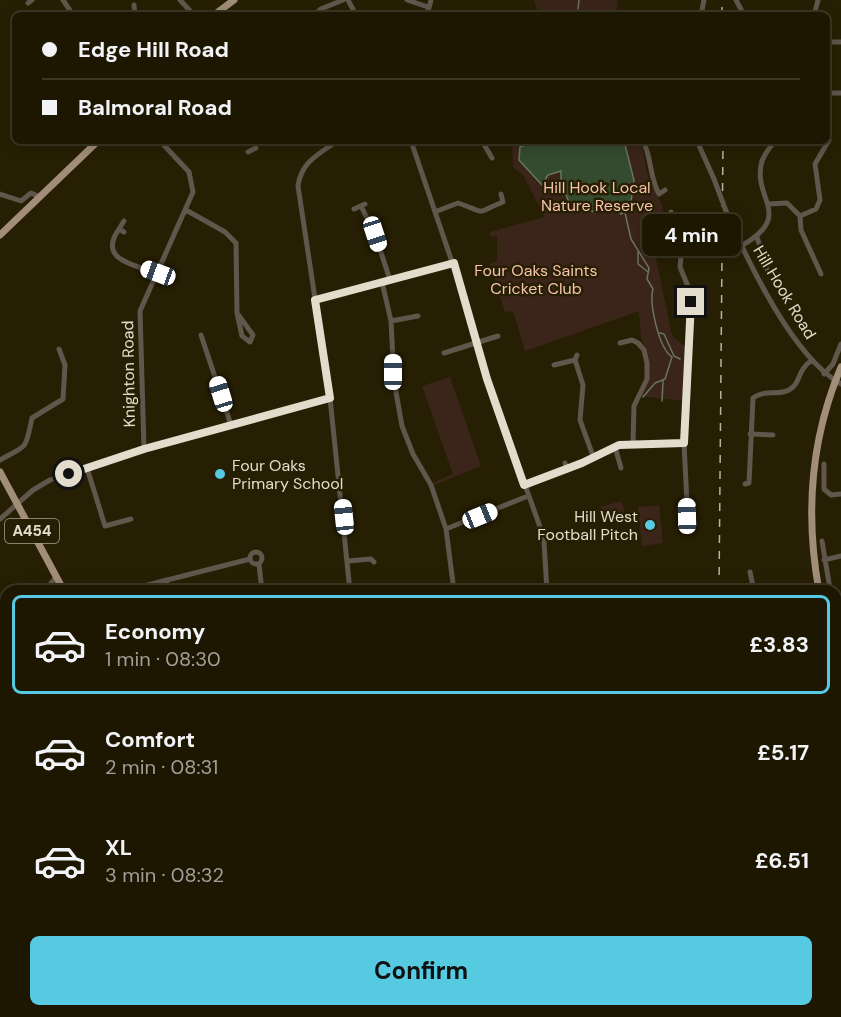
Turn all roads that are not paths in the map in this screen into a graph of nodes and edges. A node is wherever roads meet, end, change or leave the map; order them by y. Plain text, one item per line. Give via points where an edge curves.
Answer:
1 (180, 0) edge
2 (234, 0) edge
3 (343, 0) edge
4 (407, 0) edge
5 (431, 0) edge
6 (134, 5) dead end
7 (428, 7) junction
8 (135, 12) edge
9 (191, 12) edge
10 (218, 12) edge
11 (318, 12) edge
12 (427, 12) edge
13 (94, 144) edge
14 (163, 144) edge
15 (248, 144) edge
16 (333, 144) edge
17 (412, 144) edge
18 (484, 144) edge
19 (644, 144) edge
20 (698, 144) edge
21 (773, 144) edge
22 (827, 144) edge
23 (497, 148) dead end
24 (824, 149) junction
25 (251, 150) dead end
26 (830, 153) dead end
27 (666, 190) dead end
28 (0, 194) edge
29 (501, 194) dead end
30 (40, 197) junction
31 (511, 198) dead end
32 (502, 201) junction
33 (769, 204) junction
34 (360, 206) dead end
35 (186, 210) junction
36 (437, 211) junction
37 (671, 212) dead end
38 (800, 216) junction
39 (124, 220) dead end
40 (0, 236) edge
41 (757, 237) junction
42 (741, 246) junction
43 (682, 247) junction
44 (689, 248) dead end
45 (454, 263) junction
46 (768, 272) dead end
47 (158, 273) junction
48 (821, 274) dead end
49 (390, 280) junction
50 (382, 282) junction
51 (315, 300) junction
52 (237, 313) junction
53 (418, 316) dead end
54 (391, 321) junction
55 (637, 333) dead end
56 (201, 335) dead end
57 (498, 336) dead end
58 (636, 341) junction
59 (476, 343) junction
60 (620, 343) dead end
61 (841, 344) edge
62 (59, 349) dead end
63 (444, 352) dead end
64 (812, 360) junction
65 (554, 365) dead end
66 (841, 368) edge
67 (824, 374) junction
68 (838, 383) edge
69 (330, 398) junction
70 (231, 425) junction
71 (750, 434) junction
72 (773, 435) dead end
73 (633, 442) junction
74 (684, 443) junction
75 (615, 447) junction
76 (144, 449) junction
77 (593, 456) junction
78 (0, 460) edge
79 (824, 464) dead end
80 (87, 468) junction
81 (623, 469) dead end
82 (0, 472) edge
83 (823, 483) junction
84 (750, 484) dead end
85 (524, 485) junction
86 (811, 485) junction
87 (841, 494) edge
88 (528, 496) junction
89 (17, 504) junction
90 (0, 519) edge
91 (131, 519) dead end
92 (446, 529) junction
93 (688, 532) dead end
94 (822, 541) dead end
95 (841, 556) edge
96 (250, 558) junction
97 (824, 560) junction
98 (348, 561) junction
99 (375, 562) dead end
100 (259, 564) junction
101 (750, 572) dead end
102 (56, 577) junction
103 (827, 577) junction
104 (817, 579) junction
105 (166, 580) junction
106 (52, 585) edge
107 (61, 585) edge
108 (147, 585) edge
109 (167, 585) edge
110 (261, 585) edge
111 (350, 585) edge
112 (453, 585) edge
113 (547, 585) edge
114 (753, 585) edge
115 (818, 585) edge
116 (829, 585) edge

1 - 9 street
2 - 10 main road
3 - 11 street
4 - 7 street
5 - 7 street
6 - 8 street
7 - 12 street
13 - 30 main road
14 - 35 street, Knighton Road via 189,172 193,192
15 - 25 street
16 - 51 street via 308,161 299,176
17 - 36 street
18 - 23 street via 491,155
19 - 27 street via 654,185 659,194
20 - 42 street, Hill Hook Road, bridge
21 - 33 street via 762,162
22 - 24 street
24 - 26 street
24 - 38 street via 815,170 820,203
28 - 30 street via 21,201 31,193
29 - 32 street
30 - 40 main road
31 - 32 street
32 - 36 street via 479,213 458,203
33 - 38 street via 787,203
33 - 41 street via 768,221
34 - 49 street via 375,234
35 - 47 street, Knighton Road
35 - 52 street via 225,232 236,243
36 - 45 street
37 - 43 street via 674,237
38 - 48 street via 801,230 819,262
39 - 47 street via 122,230 114,237 114,254
41 - 42 street
41 - 46 street via 761,265
42 - 64 street, Hill Hook Road via 789,329
43 - 44 street
43 - 74 street via 680,267 691,294
45 - 49 street
45 - 59 street
47 - 76 street, Knighton Road via 140,311
49 - 50 street
50 - 51 street
50 - 54 street
51 - 69 street
52 - 52 street via 253,335 250,342 242,336
53 - 54 street
54 - 92 street via 394,381 402,426 431,485
55 - 58 street
56 - 70 street
57 - 59 street
58 - 60 street
58 - 73 street via 644,350 647,379 634,406
59 - 63 street
59 - 85 street
61 - 67 street
62 - 78 street via 65,365 63,399 32,418 25,446
64 - 67 street, Hill Hook Road
64 - 71 street via 800,369 797,383 788,391 762,393 753,399
65 - 77 street via 576,357 583,385 580,420
66 - 68 main road
67 - 68 street, Hill Hook Road
68 - 86 main road via 813,461
69 - 70 street
69 - 98 street
70 - 76 street
71 - 72 street
71 - 84 street
73 - 74 street
73 - 75 street
74 - 93 street via 691,524
75 - 77 street
75 - 81 street
76 - 80 street
77 - 85 street
79 - 83 street
80 - 89 street via 41,484
80 - 91 street via 105,525
82 - 89 main road, A454
83 - 86 street
83 - 87 street via 831,495
85 - 88 street
86 - 104 main road via 811,539
88 - 92 street
88 - 113 street via 544,542
89 - 90 street
89 - 102 main road, A454
92 - 112 street
94 - 97 street
95 - 97 street
96 - 100 street
96 - 100 street via 258,553 262,558
96 - 105 street
97 - 103 street
98 - 99 street
98 - 111 street
100 - 110 street
101 - 114 street
102 - 106 street
102 - 107 main road, A454
103 - 104 street
103 - 116 street
104 - 115 main road
105 - 108 street
105 - 109 street

